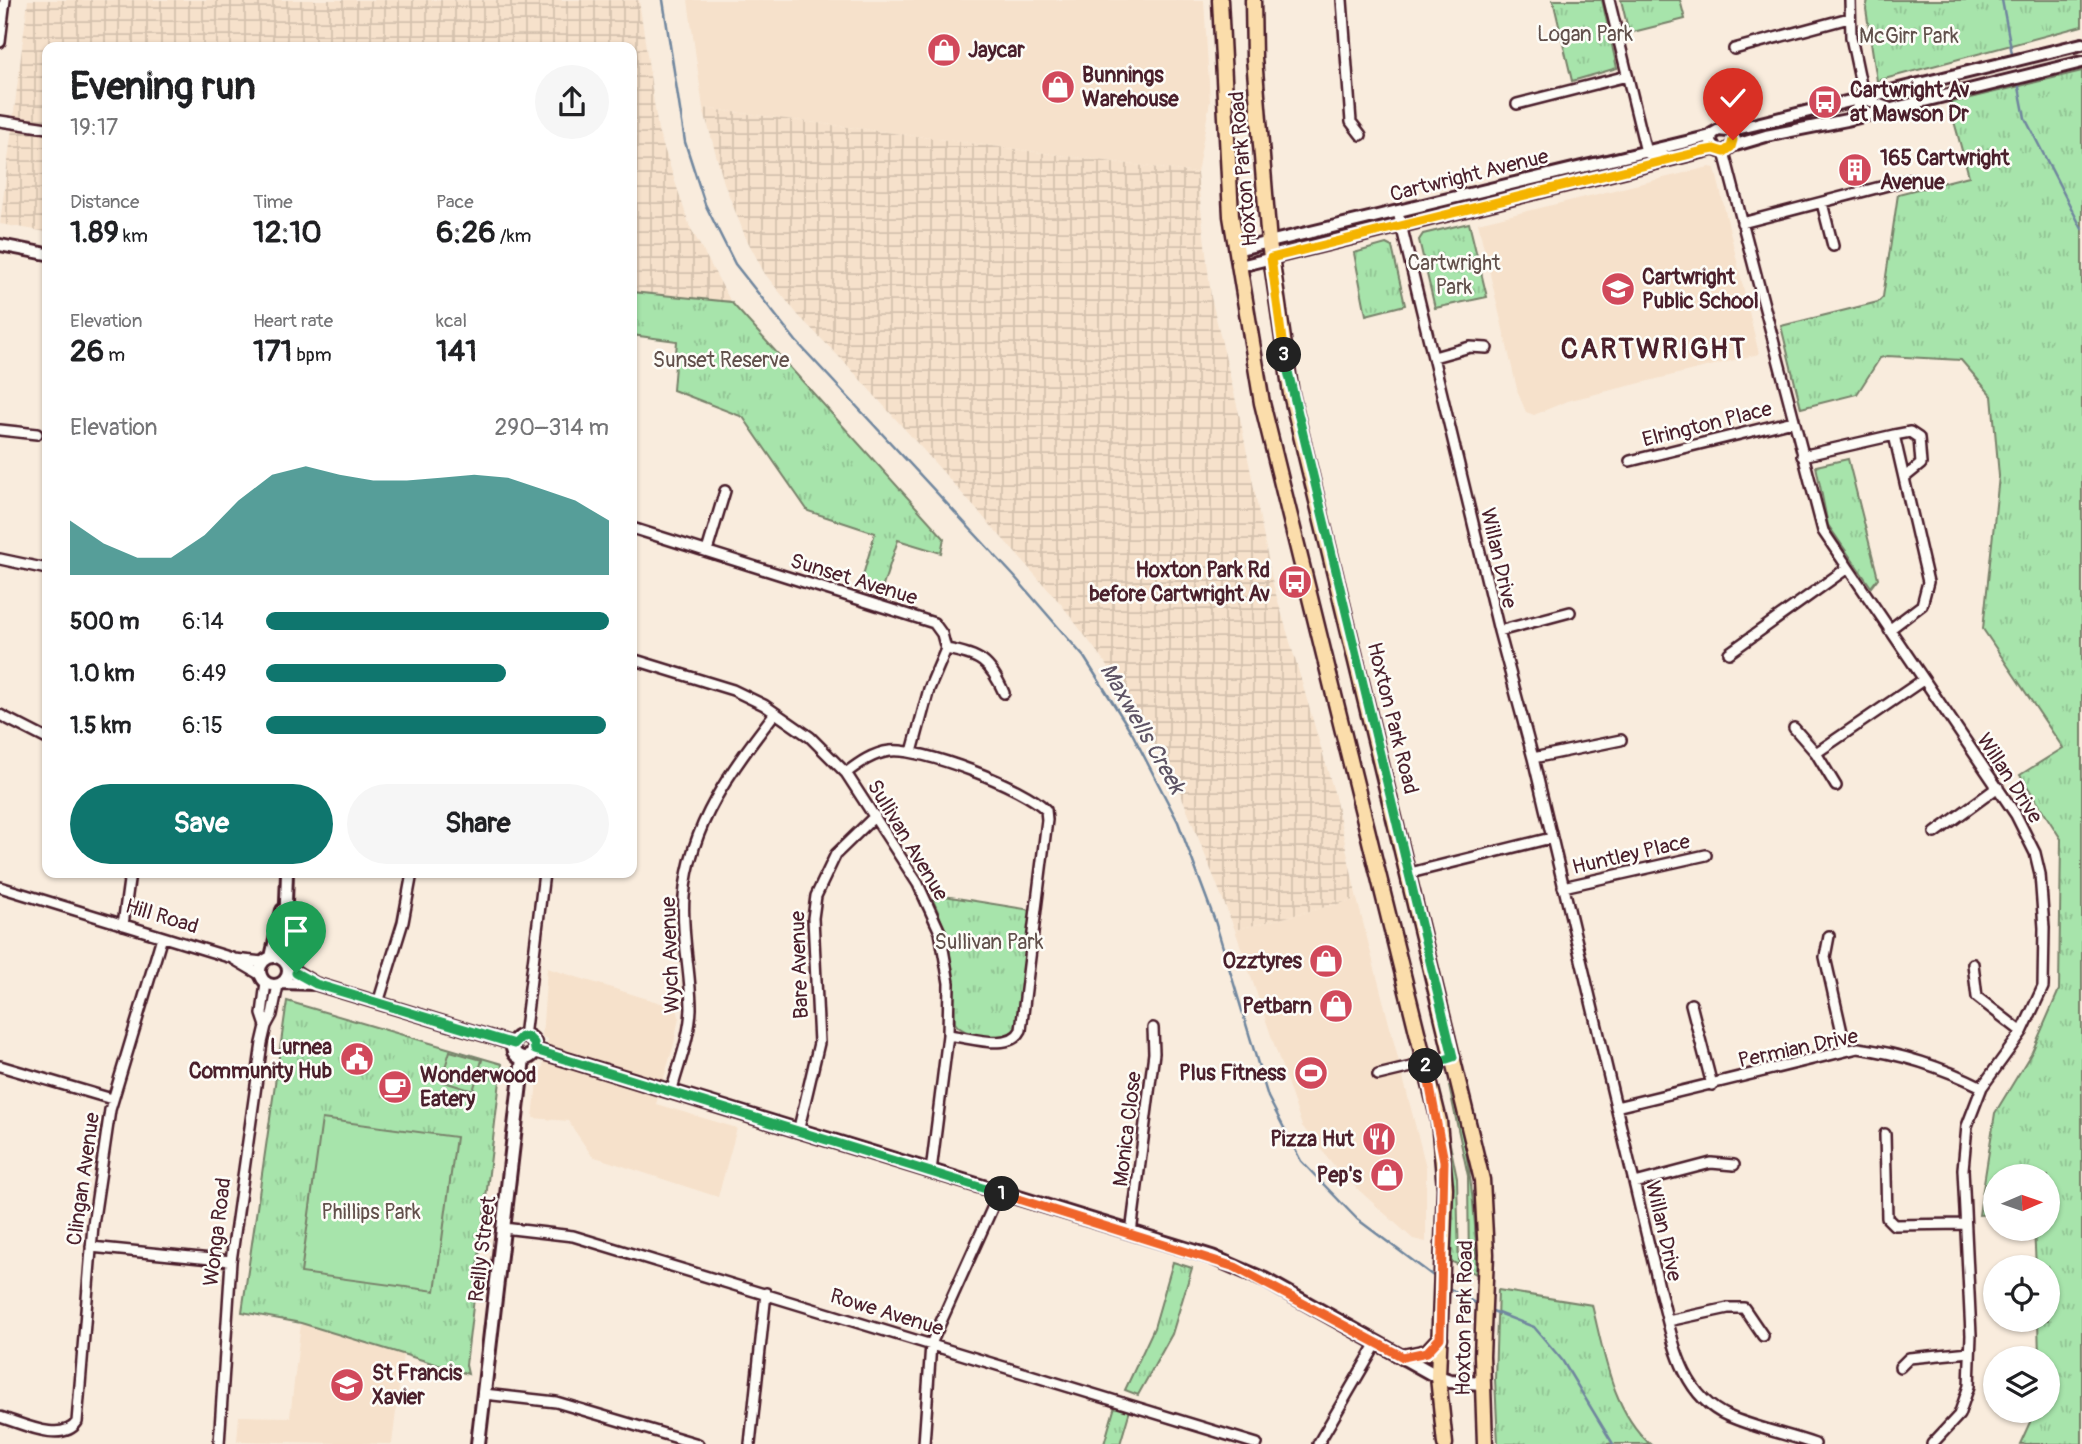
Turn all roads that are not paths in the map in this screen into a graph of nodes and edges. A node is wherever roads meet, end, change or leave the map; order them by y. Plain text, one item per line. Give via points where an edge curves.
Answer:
1 (5, 0) edge
2 (1220, 0) edge
3 (1253, 0) edge
4 (1342, 0) edge
5 (1609, 0) edge
6 (1850, 0) edge
7 (1849, 18) junction
8 (0, 42) edge
9 (2080, 44) edge
10 (1734, 49) dead end
11 (2082, 62) edge
12 (1627, 76) junction
13 (1864, 99) junction
14 (1517, 104) dead end
15 (1892, 109) junction
16 (1847, 120) junction
17 (0, 121) edge
18 (42, 127) edge
19 (1728, 131) junction
20 (1361, 135) dead end
21 (1711, 136) junction
22 (1723, 149) junction
23 (1646, 152) junction
24 (1677, 158) junction
25 (1923, 183) dead end
26 (1822, 204) junction
27 (1398, 212) junction
28 (1741, 223) junction
29 (1401, 226) junction
30 (1269, 243) junction
31 (0, 245) edge
32 (1833, 246) dead end
33 (1236, 250) junction
34 (42, 253) edge
35 (1271, 258) junction
36 (1240, 266) junction
37 (1487, 348) dead end
38 (1434, 357) junction
39 (1793, 421) junction
40 (0, 430) edge
41 (37, 434) dead end
42 (1894, 435) junction
43 (1802, 456) junction
44 (1630, 461) dead end
45 (1905, 477) junction
46 (725, 491) dead end
47 (637, 530) edge
48 (707, 551) junction
49 (0, 559) edge
50 (42, 568) edge
51 (1846, 569) junction
52 (1570, 612) dead end
53 (1889, 630) junction
54 (1499, 631) junction
55 (946, 649) junction
56 (1729, 653) dead end
57 (637, 661) edge
58 (1923, 680) junction
59 (1004, 693) dead end
60 (775, 713) junction
61 (0, 715) edge
62 (1794, 728) dead end
63 (42, 736) edge
64 (1621, 740) dead end
65 (912, 752) junction
66 (1816, 753) junction
67 (1533, 758) junction
68 (846, 773) junction
69 (1836, 786) dead end
70 (1998, 788) junction
71 (875, 816) junction
72 (1935, 832) dead end
73 (1551, 838) junction
74 (1706, 855) dead end
75 (1410, 873) junction
76 (129, 878) edge
77 (287, 878) edge
78 (411, 878) edge
79 (543, 878) edge
80 (0, 887) edge
81 (1563, 887) junction
82 (284, 904) junction
83 (124, 925) junction
84 (1829, 936) dead end
85 (162, 937) junction
86 (232, 958) junction
87 (267, 960) junction
88 (286, 964) junction
89 (1973, 964) dead end
90 (263, 978) junction
91 (280, 984) junction
92 (316, 984) junction
93 (378, 1003) junction
94 (1691, 1003) dead end
95 (266, 1026) junction
96 (1153, 1028) dead end
97 (2022, 1032) junction
98 (948, 1035) junction
99 (519, 1040) junction
100 (535, 1050) junction
101 (1846, 1051) junction
102 (1453, 1057) junction
103 (523, 1058) junction
104 (1425, 1064) junction
105 (0, 1066) edge
106 (1378, 1075) dead end
107 (1712, 1085) junction
108 (1982, 1087) junction
109 (671, 1093) junction
110 (112, 1099) junction
111 (1616, 1107) junction
112 (798, 1132) junction
113 (1885, 1134) dead end
114 (1734, 1165) dead end
115 (931, 1171) junction
116 (1635, 1183) junction
117 (999, 1193) junction
118 (1965, 1224) junction
119 (503, 1228) junction
120 (1131, 1233) junction
121 (91, 1247) junction
122 (231, 1261) junction
123 (766, 1293) junction
124 (1668, 1321) junction
125 (1763, 1336) dead end
126 (1440, 1338) junction
127 (1377, 1343) junction
128 (931, 1344) junction
129 (1970, 1352) junction
130 (1403, 1357) junction
131 (1900, 1367) dead end
132 (1438, 1377) junction
133 (1483, 1383) junction
134 (484, 1394) junction
135 (0, 1417) edge
136 (219, 1444) edge
137 (478, 1444) edge
138 (698, 1444) edge
139 (750, 1444) edge
140 (924, 1444) edge
141 (1257, 1444) edge
142 (1318, 1444) edge
143 (1445, 1444) edge
144 (1485, 1444) edge
145 (1815, 1444) edge
146 (1932, 1444) edge

1 - 8 street
2 - 33 main road, Hoxton Park Road via 1226,164
3 - 30 main road, Hoxton Park Road
4 - 20 street via 1351,122
5 - 12 street
6 - 7 street
7 - 10 street
7 - 13 street
9 - 13 street
11 - 15 street, Cartwright Avenue
12 - 14 street
12 - 23 street
13 - 15 street
13 - 16 street
13 - 19 street
15 - 16 street, Cartwright Avenue
16 - 22 street, Cartwright Avenue
17 - 18 street
19 - 21 street, Cartwright Avenue via 1718,130
19 - 22 street via 1733,137
21 - 22 street
21 - 23 street, Cartwright Avenue
22 - 24 street, Cartwright Avenue
22 - 28 street, Willan Drive
23 - 24 street via 1653,157
23 - 27 street, Cartwright Avenue
24 - 29 street, Cartwright Avenue
25 - 26 street via 1911,179
26 - 28 street
26 - 32 street
27 - 29 street, Willan Drive
27 - 30 street, Cartwright Avenue
28 - 39 street, Willan Drive
29 - 35 street, Cartwright Avenue
29 - 38 street, Willan Drive
30 - 33 street, Cartwright Avenue
30 - 35 main road, Hoxton Park Road
31 - 34 street
33 - 36 main road, Hoxton Park Road
35 - 36 street, Cartwright Avenue
35 - 75 main road, Hoxton Park Road via 1291,394
36 - 104 main road, Hoxton Park Road via 1262,403
37 - 38 street via 1470,347
38 - 54 street, Willan Drive
39 - 43 street, Willan Drive
39 - 44 street, Elrington Place
40 - 41 street
42 - 43 street
42 - 45 street
42 - 45 street via 1910,432 1919,438 1921,464
43 - 51 street, Willan Drive via 1823,531
45 - 53 street via 1927,594 1922,605
46 - 48 street
47 - 48 street, Sunset Avenue
48 - 55 street, Sunset Avenue via 927,620 939,628
49 - 50 street
51 - 53 street, Willan Drive
51 - 56 street
52 - 54 street
53 - 58 street, Willan Drive
54 - 67 street, Willan Drive
55 - 59 street via 976,654 997,677
55 - 65 street via 929,689
57 - 60 street, Sullivan Avenue via 733,691
58 - 66 street
58 - 70 street, Willan Drive
60 - 68 street, Sullivan Avenue via 810,737
60 - 109 street, Wych Avenue via 719,790 690,862 683,930 691,1014
61 - 63 street
62 - 66 street
64 - 67 street
65 - 68 street via 883,752
65 - 98 street via 1008,786 1039,804 1047,816 1021,1030 1008,1042
66 - 69 street
67 - 73 street, Willan Drive
68 - 71 street, Sullivan Avenue
70 - 72 street
70 - 97 street, Willan Drive via 2027,835 2040,874 2043,987
71 - 98 street, Sullivan Avenue via 923,892 940,932 949,983
71 - 112 street, Bare Avenue via 836,854 816,896 819,1043
73 - 75 street
73 - 81 street, Willan Drive
74 - 81 street, Huntley Place
75 - 102 main road, Hoxton Park Road
76 - 83 street
77 - 82 street
78 - 93 street
79 - 99 street
80 - 83 street, Hill Road
81 - 111 street, Willan Drive
82 - 87 street
82 - 88 street
83 - 85 street, Hill Road
84 - 101 street via 1825,957
85 - 86 street, Hill Road
85 - 110 street, Clingan Avenue
86 - 87 street, Hill Road
86 - 90 street, Hill Road
87 - 88 street
87 - 90 street
88 - 91 street via 287,976
88 - 92 street
89 - 97 street via 1977,997
90 - 91 street
90 - 95 street, Wonga Road
91 - 92 street
91 - 95 street, Wonga Road
92 - 93 street
93 - 99 street
94 - 107 street
95 - 122 street, Wonga Road
96 - 120 street, Monica Close via 1154,1053
97 - 108 street, Willan Drive
98 - 115 street, Sullivan Avenue
99 - 100 main road via 532,1040
99 - 103 main road via 514,1051
100 - 103 main road
100 - 109 main road
101 - 107 street, Permian Drive
101 - 108 street, Permian Drive via 1892,1052
102 - 104 street
102 - 133 main road, Hoxton Park Road via 1482,1180
103 - 119 main road, Reilly Street
104 - 106 street
104 - 126 main road, Hoxton Park Road via 1444,1161
105 - 110 street
107 - 111 street, Permian Drive
108 - 118 street, Willan Drive via 1964,1144
109 - 112 main road
110 - 121 street, Clingan Avenue
111 - 116 street, Willan Drive
112 - 115 main road
113 - 118 street via 1887,1218 1894,1225
114 - 116 street via 1711,1163
115 - 117 main road
116 - 124 street, Willan Drive
117 - 120 main road
117 - 128 street
118 - 129 street, Willan Drive
119 - 123 street, Rowe Avenue via 573,1236
119 - 134 main road, Reilly Street
120 - 127 main road via 1245,1271
121 - 122 street
121 - 135 street, Clingan Avenue via 79,1414 69,1431 55,1433
122 - 136 street, Wonga Road
123 - 128 street, Rowe Avenue
123 - 139 street
124 - 125 street via 1744,1308
124 - 145 street, Willan Drive via 1689,1382 1706,1401 1728,1416
126 - 130 main road via 1427,1352
126 - 132 main road, Hoxton Park Road
127 - 130 main road
127 - 142 street
128 - 140 street
128 - 141 street, Rowe Avenue
129 - 131 street via 1909,1358
129 - 146 street, Willan Drive via 1965,1401 1950,1427
130 - 132 main road
132 - 133 main road
132 - 143 main road, Hoxton Park Road
133 - 144 main road, Hoxton Park Road
134 - 137 main road, Reilly Street
134 - 138 street via 556,1402

